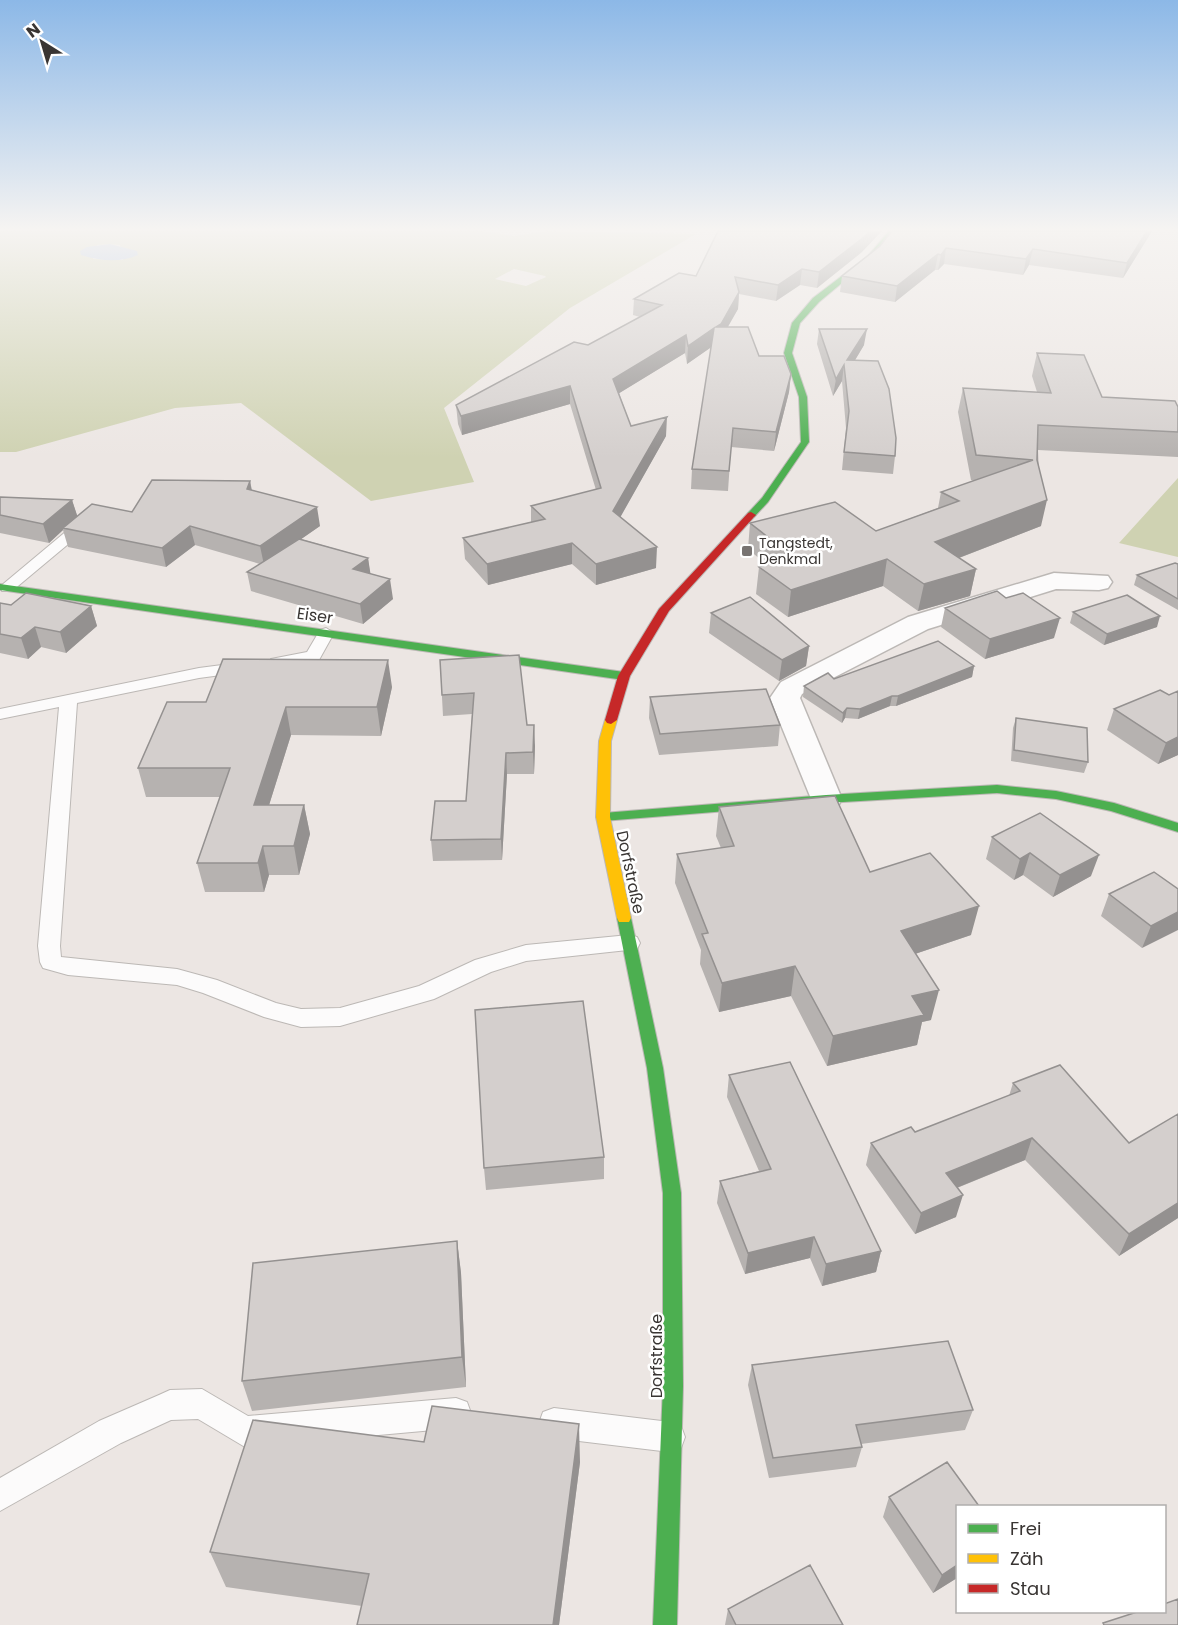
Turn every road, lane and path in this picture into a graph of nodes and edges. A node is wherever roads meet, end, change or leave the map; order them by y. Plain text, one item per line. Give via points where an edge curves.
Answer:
1 (810, 307) edge
2 (95, 514) edge
3 (1099, 582) dead end
4 (4, 588) edge
5 (326, 633) junction
6 (624, 676) junction
7 (68, 700) junction
8 (0, 714) edge
9 (826, 799) junction
10 (603, 817) junction
11 (1178, 828) edge
12 (629, 943) junction
13 (482, 1413) edge
14 (527, 1419) edge
15 (670, 1437) junction
16 (0, 1495) edge
17 (665, 1625) edge

1 - 6 main road, Dorfstraße via 796,323 788,353 803,397 805,442 765,500 665,609
2 - 4 lane
3 - 9 street via 1054,580 918,623 792,688 784,698
4 - 5 main road, Eiser
5 - 6 main road, Eiser
5 - 7 lane via 308,658 199,673
6 - 10 main road, Dorfstraße via 605,741
7 - 8 lane
7 - 12 lane via 49,946 51,962 177,977 272,1011 302,1018 340,1017 426,993 483,966 526,953
9 - 10 main road
9 - 11 main road via 997,789 1056,795 1114,807
10 - 12 main road, Dorfstraße
12 - 15 main road, Dorfstraße via 655,1068 672,1193
13 - 16 lane via 245,1432 202,1404 170,1406 110,1432
14 - 15 lane
15 - 17 main road, Dorfstraße

